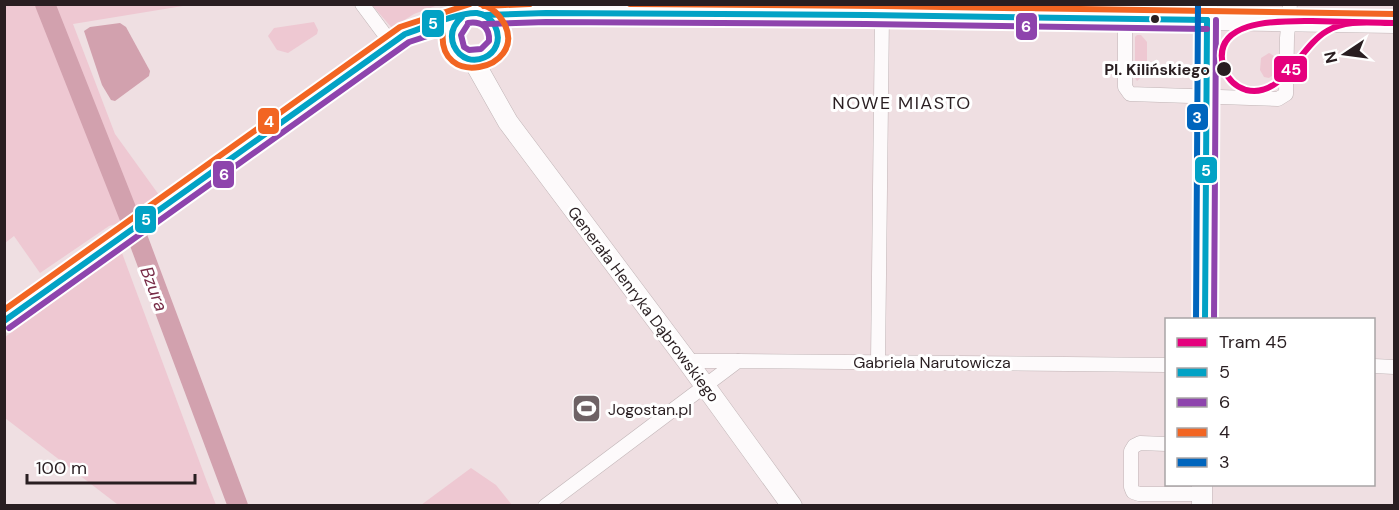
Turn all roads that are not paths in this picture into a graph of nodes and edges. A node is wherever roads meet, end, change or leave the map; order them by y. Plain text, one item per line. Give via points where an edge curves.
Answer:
1 (362, 4) edge
2 (562, 9) edge
3 (882, 10) edge
4 (1123, 11) edge
5 (1207, 12) edge
6 (1290, 12) edge
7 (484, 15) junction
8 (1395, 22) edge
9 (457, 25) junction
10 (498, 32) junction
11 (392, 43) junction
12 (478, 59) junction
13 (1206, 96) junction
14 (1205, 318) edge
15 (4, 321) edge
16 (687, 360) junction
17 (738, 361) junction
18 (878, 362) junction
19 (1165, 365) edge
20 (1375, 366) edge
21 (1395, 367) edge
22 (705, 386) junction
23 (1165, 444) edge
24 (1202, 495) edge
25 (545, 506) edge
26 (792, 506) edge

1 - 11 street
2 - 3 street
2 - 7 street
2 - 10 street
3 - 4 street
3 - 18 street
4 - 5 street
4 - 13 street via 1128,93
5 - 6 street
5 - 13 street
6 - 8 street
6 - 13 street via 1284,97
7 - 9 street via 473,13
7 - 10 street
9 - 11 street via 412,32
9 - 12 street via 452,42 456,51
10 - 12 street via 493,51
11 - 15 street
12 - 16 street, Generała Henryka Dąbrowskiego via 508,122
13 - 14 street
16 - 17 street, Gabriela Narutowicza
16 - 22 street, Generała Henryka Dąbrowskiego
17 - 18 street, Gabriela Narutowicza
17 - 22 street
18 - 19 street, Gabriela Narutowicza
20 - 21 street
22 - 25 street
22 - 26 street, Generała Henryka Dąbrowskiego
23 - 24 street via 1134,446 1133,492

